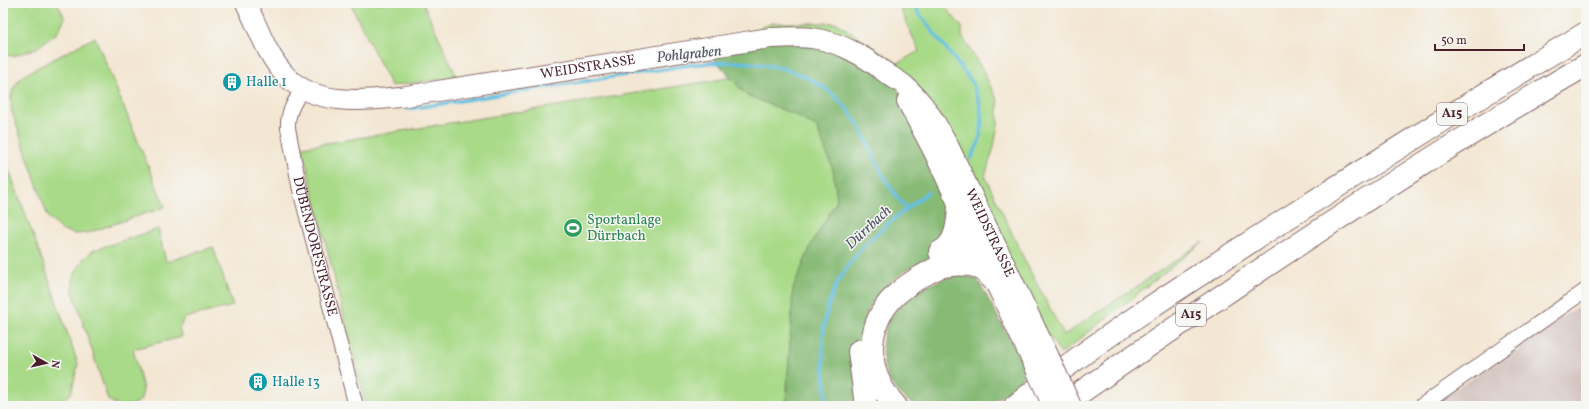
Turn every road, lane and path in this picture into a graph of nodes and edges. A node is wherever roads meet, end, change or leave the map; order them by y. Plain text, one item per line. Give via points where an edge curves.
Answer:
1 (246, 3) edge
2 (1586, 33) edge
3 (1586, 65) edge
4 (888, 75) junction
5 (303, 88) junction
6 (958, 206) junction
7 (979, 211) junction
8 (976, 243) junction
9 (942, 259) junction
10 (1003, 280) junction
11 (1586, 290) edge
12 (1042, 362) junction
13 (1017, 403) edge
14 (1068, 403) edge
15 (356, 406) edge
16 (866, 406) edge
17 (896, 406) edge
18 (1053, 406) edge
19 (1421, 406) edge

1 - 5 main road, WEIDSTRASSE via 268,51 286,76
2 - 13 highway, A15 via 1403,144 1186,283
3 - 14 highway, A15 via 1430,159 1308,238 1153,341
4 - 5 main road, WEIDSTRASSE via 867,58 838,44 812,38 770,38 400,97 345,100 330,98
4 - 6 main road, WEIDSTRASSE via 916,116
4 - 7 main road, WEIDSTRASSE via 918,98 934,119
5 - 15 street, DÜBENDORFSTRASSE via 290,110 288,128 300,190
6 - 8 main road, WEIDSTRASSE
6 - 9 highway via 956,230
7 - 8 main road via 981,222
7 - 10 main road, WEIDSTRASSE
8 - 9 highway via 959,244
8 - 10 main road, WEIDSTRASSE
9 - 10 highway via 970,265
9 - 16 highway via 912,266 894,278 879,293 868,312 861,333 859,353
9 - 17 highway via 900,290 886,305 874,330 872,355 875,371 884,391
10 - 12 main road, WEIDSTRASSE
11 - 19 street
12 - 14 main road, WEIDSTRASSE, bridge
12 - 18 main road, WEIDSTRASSE, bridge

